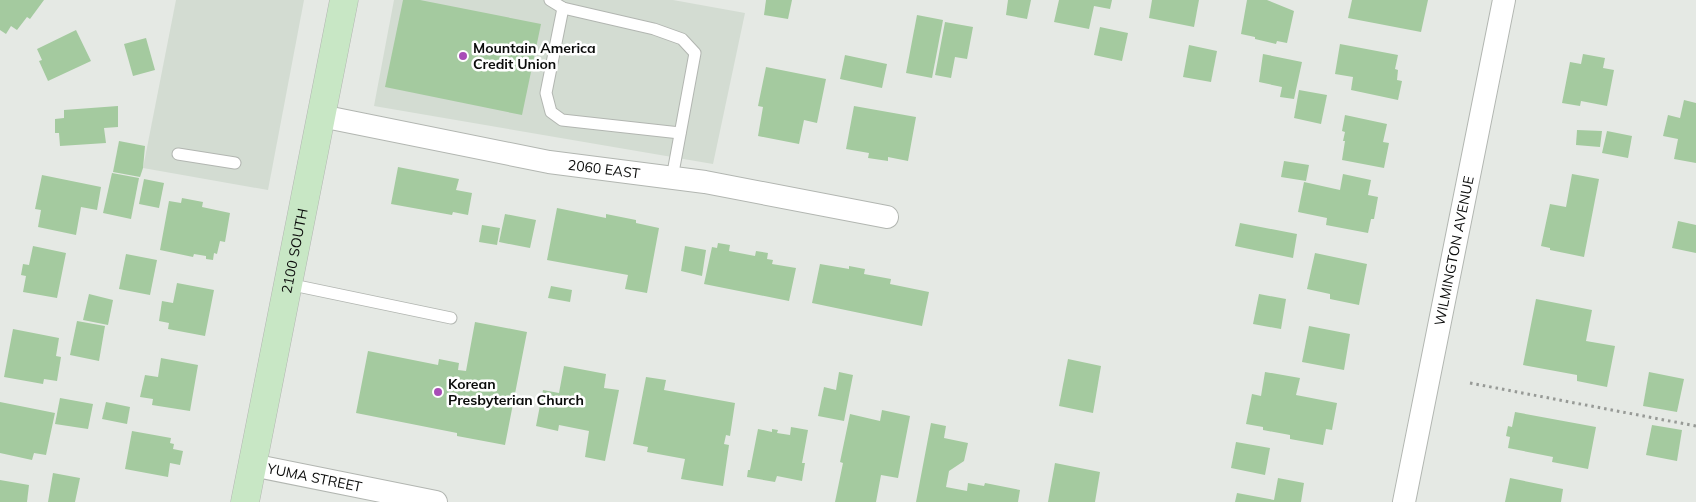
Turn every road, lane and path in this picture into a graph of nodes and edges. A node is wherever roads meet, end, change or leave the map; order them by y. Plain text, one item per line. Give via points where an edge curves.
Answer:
1 (344, 0) edge
2 (550, 0) edge
3 (1504, 0) edge
4 (563, 8) junction
5 (321, 116) junction
6 (680, 133) junction
7 (178, 154) dead end
8 (235, 163) dead end
9 (672, 178) junction
10 (887, 217) dead end
11 (288, 284) junction
12 (451, 318) dead end
13 (1470, 383) dead end
14 (1696, 426) edge
15 (252, 465) junction
16 (245, 502) edge
17 (436, 502) edge
18 (1404, 502) edge

1 - 5 main road, 2100 SOUTH
2 - 4 lane
3 - 18 street, WILMINGTON AVENUE
4 - 6 lane via 682,39 695,53
4 - 6 lane via 546,92 551,112 562,120
5 - 9 street, 2060 EAST via 541,160
5 - 11 main road, 2100 SOUTH
6 - 9 lane
7 - 8 lane
9 - 10 street, 2060 EAST
11 - 12 lane
11 - 15 main road, 2100 SOUTH
13 - 14 path
15 - 16 main road, 2100 SOUTH
15 - 17 street, YUMA STREET

